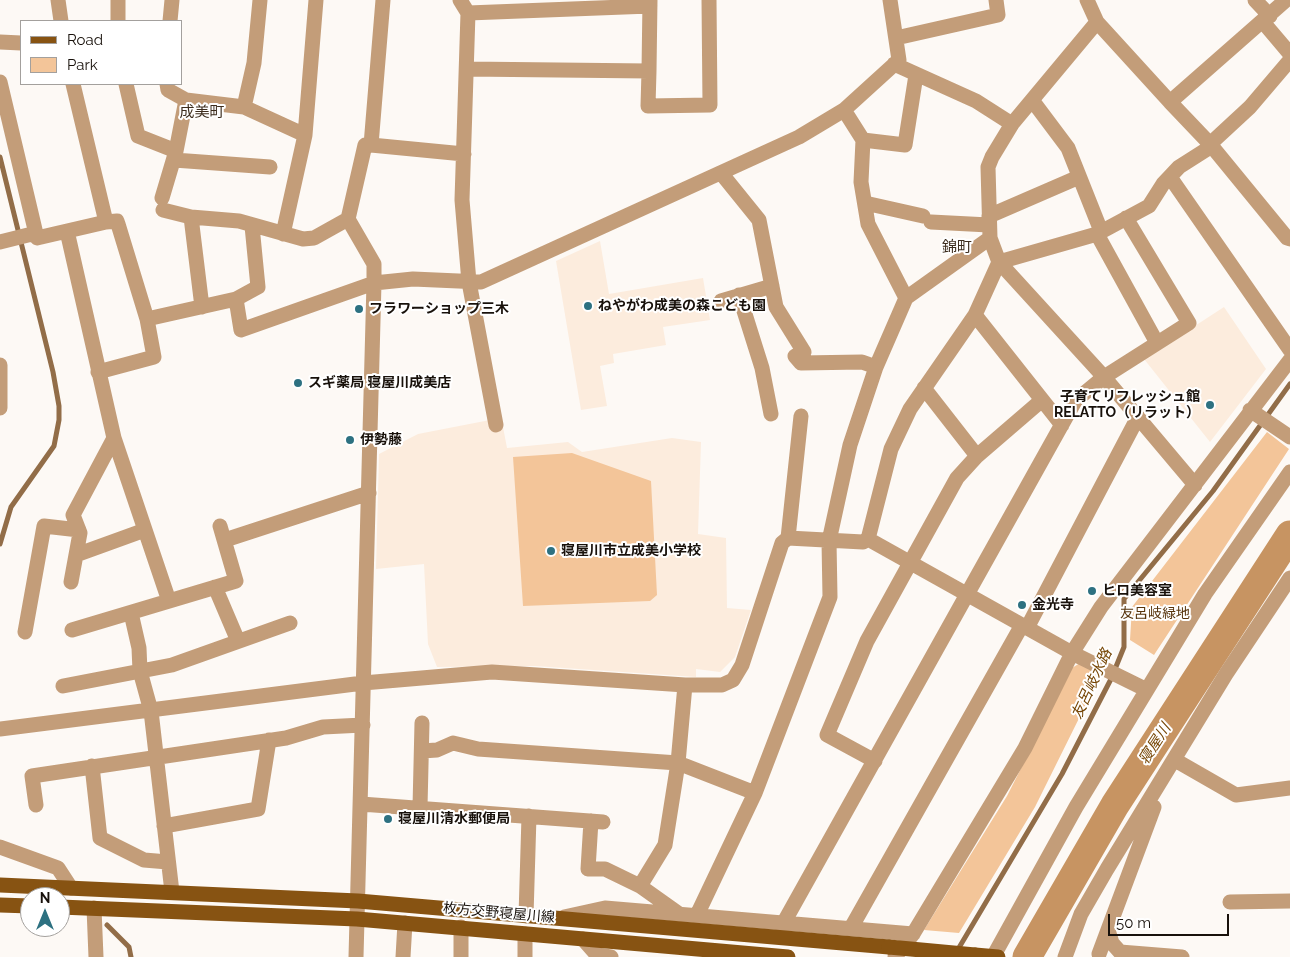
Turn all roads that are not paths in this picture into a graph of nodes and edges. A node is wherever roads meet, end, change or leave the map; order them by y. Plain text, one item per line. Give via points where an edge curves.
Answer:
1 (58, 0) edge
2 (118, 0) edge
3 (172, 0) edge
4 (260, 0) edge
5 (316, 0) edge
6 (383, 0) edge
7 (709, 0) edge
8 (890, 0) edge
9 (996, 0) edge
10 (1087, 0) edge
11 (1255, 0) edge
12 (1286, 0) edge
13 (650, 3) edge
14 (464, 6) edge
15 (1266, 19) junction
16 (61, 20) edge
17 (118, 20) edge
18 (170, 20) edge
19 (1097, 22) junction
20 (896, 38) junction
21 (0, 42) edge
22 (20, 43) edge
23 (1290, 54) edge
24 (1290, 60) edge
25 (894, 64) junction
26 (467, 70) junction
27 (649, 70) junction
28 (916, 75) junction
29 (0, 82) edge
30 (74, 85) edge
31 (126, 85) edge
32 (167, 85) edge
33 (186, 100) junction
34 (1032, 100) junction
35 (1170, 102) junction
36 (244, 106) junction
37 (844, 110) junction
38 (1012, 124) junction
39 (305, 135) junction
40 (863, 140) junction
41 (366, 145) dead end
42 (1211, 145) junction
43 (464, 154) junction
44 (175, 155) junction
45 (270, 167) dead end
46 (722, 173) junction
47 (1079, 177) junction
48 (1170, 177) junction
49 (865, 204) junction
50 (191, 217) junction
51 (1126, 218) junction
52 (348, 219) junction
53 (106, 222) junction
54 (252, 226) junction
55 (989, 226) junction
56 (67, 231) junction
57 (34, 233) junction
58 (1099, 233) junction
59 (283, 234) junction
60 (1290, 239) edge
61 (3, 242) edge
62 (999, 262) junction
63 (469, 282) junction
64 (374, 283) junction
65 (772, 286) junction
66 (738, 295) junction
67 (906, 298) junction
68 (236, 299) junction
69 (721, 301) dead end
70 (202, 307) junction
71 (975, 315) junction
72 (147, 319) junction
73 (1157, 343) junction
74 (1290, 350) edge
75 (1290, 360) edge
76 (0, 365) edge
77 (876, 367) junction
78 (98, 372) junction
79 (1104, 377) junction
80 (924, 388) junction
81 (1042, 400) junction
82 (0, 408) edge
83 (1250, 410) junction
84 (771, 414) dead end
85 (801, 416) dead end
86 (1138, 417) junction
87 (496, 425) dead end
88 (1062, 425) junction
89 (1290, 437) edge
90 (114, 438) junction
91 (977, 456) junction
92 (1290, 472) edge
93 (1195, 485) junction
94 (369, 493) junction
95 (78, 530) junction
96 (145, 530) junction
97 (788, 538) junction
98 (868, 539) junction
99 (829, 541) junction
100 (76, 555) junction
101 (911, 564) junction
102 (1290, 578) edge
103 (71, 582) dead end
104 (216, 587) junction
105 (968, 596) junction
106 (169, 601) junction
107 (131, 613) junction
108 (290, 622) dead end
109 (1025, 626) junction
110 (72, 630) dead end
111 (25, 632) dead end
112 (238, 641) junction
113 (1072, 653) junction
114 (140, 671) junction
115 (363, 683) junction
116 (685, 685) junction
117 (63, 686) dead end
118 (1147, 690) junction
119 (151, 711) junction
120 (422, 723) dead end
121 (363, 725) junction
122 (0, 729) edge
123 (269, 740) junction
124 (422, 751) junction
125 (155, 756) junction
126 (875, 760) junction
127 (1175, 760) junction
128 (678, 764) junction
129 (92, 766) junction
130 (1165, 777) junction
131 (1290, 788) edge
132 (754, 793) junction
133 (361, 804) junction
134 (36, 805) dead end
135 (420, 807) junction
136 (528, 816) junction
137 (164, 826) junction
138 (0, 848) edge
139 (168, 862) junction
140 (0, 885) edge
141 (640, 886) junction
142 (72, 888) junction
143 (172, 892) junction
144 (1290, 901) edge
145 (358, 902) junction
146 (1230, 902) dead end
147 (0, 905) edge
148 (20, 906) edge
149 (70, 907) edge
150 (94, 908) junction
151 (679, 914) junction
152 (697, 915) junction
153 (526, 916) junction
154 (559, 918) junction
155 (357, 919) junction
156 (405, 923) junction
157 (783, 924) junction
158 (461, 928) junction
159 (851, 928) junction
160 (1108, 930) junction
161 (525, 934) junction
162 (913, 934) junction
163 (583, 939) junction
164 (892, 952) edge
165 (1099, 954) dead end
166 (96, 957) edge
167 (356, 957) edge
168 (403, 957) edge
169 (461, 957) edge
170 (525, 957) edge
171 (611, 957) edge
172 (788, 957) edge
173 (993, 957) edge
174 (998, 957) edge
175 (1065, 957) edge
176 (1182, 957) edge

1 - 16 street
2 - 17 street
3 - 18 street
4 - 36 street via 254,63
5 - 39 street
6 - 43 street via 371,146
7 - 27 street via 710,106 648,106
8 - 20 street
9 - 20 street via 998,15
10 - 19 street
11 - 15 street
12 - 15 street
13 - 14 street
13 - 27 street
14 - 26 street
15 - 23 street
15 - 35 street
19 - 34 street
19 - 35 street
20 - 25 street via 899,60
21 - 22 street
24 - 42 street via 1250,107
25 - 28 street
25 - 37 street
26 - 27 street
26 - 43 street
28 - 38 street via 976,101
28 - 40 street via 904,145
29 - 57 street
30 - 53 street
31 - 44 street via 138,136
32 - 33 street via 168,90
33 - 36 street
33 - 44 street
34 - 38 street
34 - 47 street via 1068,148
35 - 42 street
36 - 39 street
37 - 40 street
37 - 46 street via 799,137
38 - 55 street via 988,167
39 - 59 street
40 - 49 street via 861,182
41 - 52 street
42 - 48 street
42 - 60 street
43 - 63 street via 462,200
44 - 45 street
44 - 50 street via 162,204
46 - 63 street via 481,282
46 - 65 street via 759,220
47 - 55 street
47 - 58 street
48 - 51 street via 1149,206
48 - 74 street
49 - 55 street via 927,219
49 - 67 street via 868,224
50 - 54 street via 239,221
50 - 70 street
51 - 58 street
51 - 73 street via 1189,323
52 - 59 street via 314,238
52 - 64 street via 374,264
53 - 56 street
53 - 72 street via 117,221
54 - 59 street
54 - 68 street via 258,287
55 - 62 street
55 - 67 street
56 - 57 street via 37,238
56 - 78 street
57 - 61 street
58 - 62 street
58 - 73 street
62 - 71 street
62 - 79 street
63 - 64 street via 413,279
63 - 87 street
64 - 68 street via 240,330
64 - 94 street
65 - 66 street
65 - 77 street via 776,307 804,352 796,356 801,363 862,362
66 - 69 street
66 - 84 street via 762,368
67 - 77 street
68 - 70 street
70 - 72 street
71 - 80 street
71 - 81 street
72 - 78 street via 154,357
73 - 79 street
75 - 83 street
76 - 82 street
77 - 99 street via 850,445
78 - 90 street
79 - 86 street
79 - 88 street via 1075,401
80 - 91 street
80 - 98 street via 891,448
81 - 88 street
81 - 91 street
83 - 89 street
83 - 93 street
85 - 97 street
86 - 93 street
86 - 109 street
88 - 105 street
90 - 95 street via 73,515
90 - 96 street
91 - 101 street via 957,478
92 - 118 street via 1205,594
93 - 113 street via 1101,607
94 - 104 street via 223,533 236,581
94 - 115 street
95 - 100 street
95 - 111 street via 44,526
96 - 100 street
96 - 106 street
97 - 99 street
97 - 116 street via 782,543 742,665 733,680 722,685
98 - 99 street via 863,542
98 - 101 street
99 - 132 street via 830,597
100 - 103 street
101 - 105 street
101 - 126 street via 867,641 827,735
102 - 127 street via 1226,674
104 - 106 street
104 - 112 street
105 - 109 street
105 - 126 street
106 - 107 street
107 - 110 street
107 - 114 street via 139,648
108 - 112 street
109 - 113 street
109 - 159 street
112 - 114 street via 172,665
113 - 118 street
113 - 162 street via 1025,748
114 - 117 street
114 - 119 street
115 - 116 street via 492,672
115 - 119 street
115 - 121 street
116 - 128 street
118 - 173 street via 1076,807
119 - 122 street
119 - 125 street
120 - 124 street
121 - 123 street via 323,727
121 - 133 street
123 - 125 street
123 - 137 street via 258,809
124 - 128 street via 438,750 453,743 478,749
124 - 135 street
125 - 129 street
125 - 137 street
126 - 157 street
127 - 130 street
127 - 131 street via 1236,795
128 - 132 street
128 - 141 street via 665,845
129 - 134 street via 32,776
129 - 139 street via 100,838 144,860
130 - 160 street
130 - 175 street via 1081,914
132 - 152 street
133 - 135 street
133 - 145 street
135 - 136 street
136 - 141 street via 597,821 588,869 605,869
136 - 153 street
137 - 139 street
138 - 142 street via 58,868
139 - 143 street
140 - 142 main road, 枚方交野寝屋川線
141 - 151 street
142 - 143 main road, 枚方交野寝屋川線
143 - 145 main road, 枚方交野寝屋川線
144 - 146 street
145 - 153 main road, 枚方交野寝屋川線
145 - 155 street
147 - 148 main road
149 - 150 main road, 枚方交野寝屋川線
150 - 155 main road, 枚方交野寝屋川線
150 - 166 street
151 - 152 street
151 - 154 street via 605,908
152 - 157 street
153 - 154 main road, 枚方交野寝屋川線
154 - 164 main road, 枚方交野寝屋川線
155 - 156 main road, 枚方交野寝屋川線
155 - 167 street
156 - 158 main road, 枚方交野寝屋川線
156 - 168 street
157 - 159 street
158 - 161 main road, 枚方交野寝屋川線
158 - 169 street
159 - 162 street
160 - 165 street
160 - 176 street via 1112,943 1120,952
161 - 163 main road, 枚方交野寝屋川線
161 - 170 street
162 - 164 street
163 - 171 street via 597,955
163 - 172 main road, 枚方交野寝屋川線
164 - 173 main road, 枚方交野寝屋川線, bridge
173 - 174 main road, 枚方交野寝屋川線

